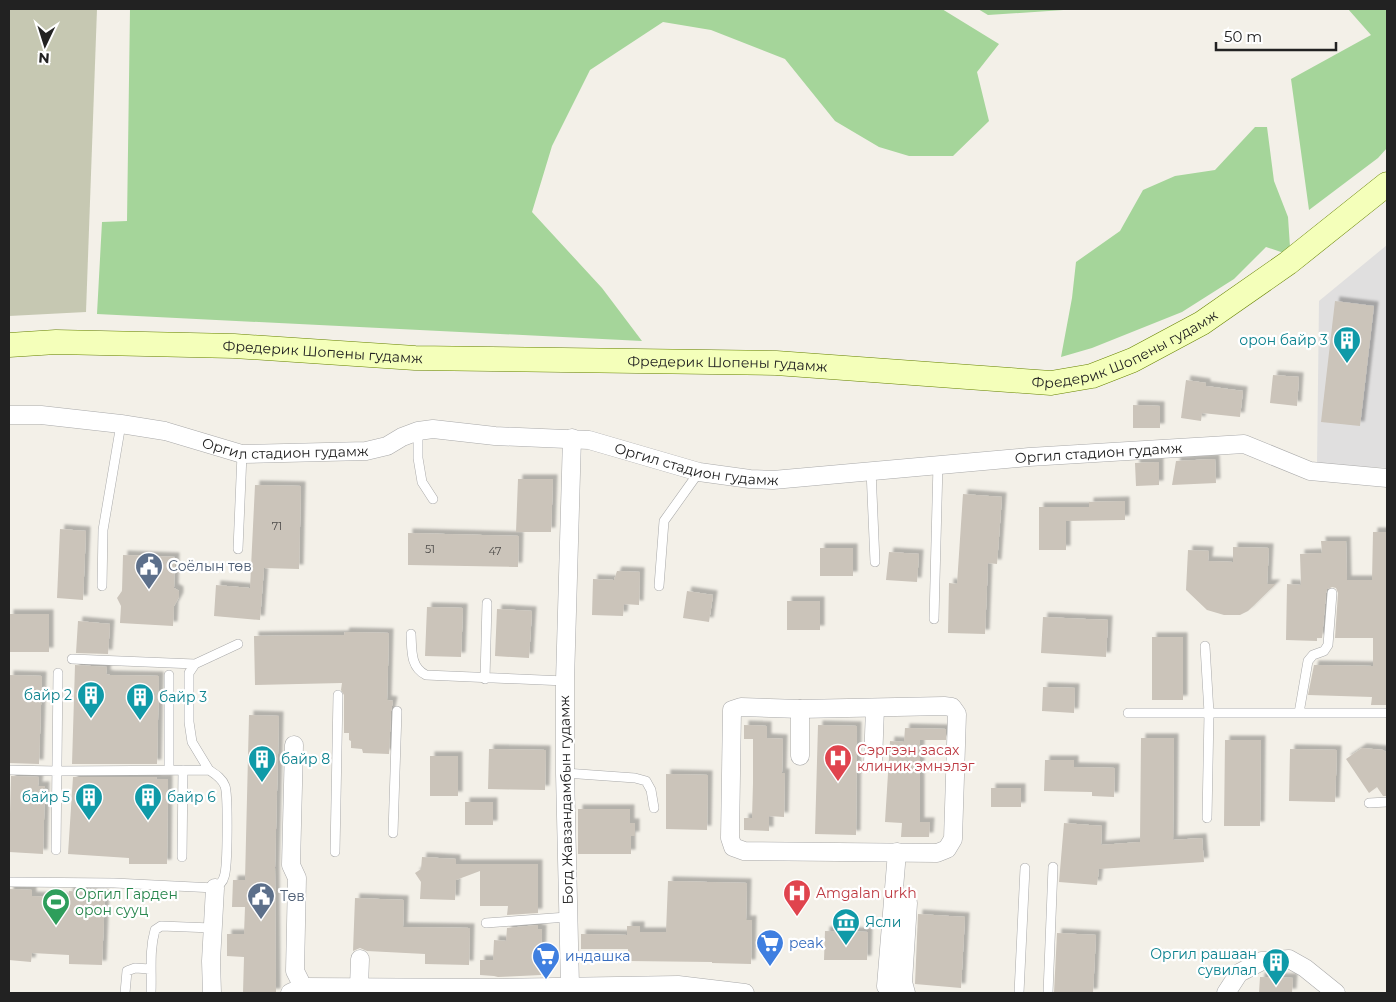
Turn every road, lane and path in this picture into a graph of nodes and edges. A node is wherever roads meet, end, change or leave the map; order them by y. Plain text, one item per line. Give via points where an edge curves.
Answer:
1 (1387, 184) edge
2 (9, 345) edge
3 (9, 415) edge
4 (121, 424) junction
5 (418, 431) junction
6 (572, 438) junction
7 (242, 454) junction
8 (938, 464) junction
9 (871, 470) junction
10 (700, 472) junction
11 (1387, 478) edge
12 (433, 498) dead end
13 (238, 549) dead end
14 (875, 562) dead end
15 (102, 586) dead end
16 (659, 586) dead end
17 (1332, 593) dead end
18 (487, 603) dead end
19 (934, 619) dead end
20 (411, 634) dead end
21 (238, 644) dead end
22 (1205, 646) dead end
23 (72, 660) dead end
24 (196, 664) junction
25 (58, 673) dead end
26 (169, 675) dead end
27 (485, 678) junction
28 (565, 681) junction
29 (338, 695) dead end
30 (875, 708) junction
31 (800, 709) junction
32 (397, 711) dead end
33 (1128, 713) dead end
34 (1209, 713) junction
35 (1299, 713) junction
36 (1387, 713) edge
37 (294, 745) dead end
38 (800, 756) dead end
39 (873, 763) dead end
40 (9, 770) edge
41 (169, 770) junction
42 (184, 770) junction
43 (209, 770) junction
44 (56, 771) junction
45 (565, 773) junction
46 (1387, 802) edge
47 (1369, 803) dead end
48 (654, 808) dead end
49 (1207, 818) dead end
50 (393, 833) dead end
51 (56, 850) dead end
52 (335, 852) dead end
53 (897, 852) junction
54 (182, 857) dead end
55 (1026, 868) dead end
56 (1053, 868) dead end
57 (9, 882) edge
58 (215, 888) junction
59 (908, 903) dead end
60 (568, 917) junction
61 (486, 923) dead end
62 (212, 928) junction
63 (360, 959) dead end
64 (150, 969) junction
65 (570, 986) junction
66 (359, 988) junction
67 (677, 989) edge
68 (296, 990) edge
69 (498, 990) edge
70 (125, 993) edge
71 (151, 993) edge
72 (212, 993) edge
73 (745, 993) edge
74 (898, 993) edge
75 (906, 993) edge
76 (1019, 993) edge
77 (1048, 993) edge
78 (1226, 993) edge
79 (1336, 993) edge

1 - 2 street, Фредерик Шопены гудамж via 1288,263 1202,323 1133,360 1092,376 1052,383 776,363 415,358 224,346 56,342
3 - 4 street, Оргил стадион гудамж via 41,415
4 - 7 street, Оргил стадион гудамж via 165,431
4 - 15 lane via 103,530
5 - 6 street, Оргил стадион гудамж via 442,428 495,436
5 - 7 street, Оргил стадион гудамж via 387,446 366,451
5 - 12 lane via 422,482
6 - 10 street, Оргил стадион гудамж
6 - 28 street, Богд Жавзандамбын гудамж
7 - 13 lane
8 - 9 street, Оргил стадион гудамж
8 - 11 street, Оргил стадион гудамж via 1244,444 1310,471
8 - 19 lane
9 - 10 street, Оргил стадион гудамж via 773,480
9 - 14 lane
10 - 16 lane via 664,521
17 - 35 lane via 1328,645 1308,661
18 - 27 lane
20 - 27 lane via 414,664 419,672
21 - 24 lane
22 - 34 lane
23 - 24 lane
24 - 43 lane via 189,673 192,742
25 - 44 lane
26 - 41 lane
27 - 28 lane
28 - 45 street, Богд Жавзандамбын гудамж
29 - 52 lane
30 - 31 street
30 - 39 street
30 - 53 street via 944,706 957,714 953,839 947,849 937,853
31 - 38 street
31 - 53 street via 741,707 732,710 730,838 734,847 744,851
32 - 50 lane
33 - 34 lane
34 - 35 lane
34 - 49 lane
35 - 36 lane
37 - 68 street via 291,865 297,878
40 - 44 lane
41 - 42 lane
41 - 44 lane
42 - 43 lane
42 - 54 lane
43 - 58 lane via 226,787 226,868 224,877
44 - 51 lane
45 - 48 lane via 646,781
45 - 60 street, Богд Жавзандамбын гудамж
46 - 47 lane
53 - 74 street via 886,986
55 - 76 lane
56 - 77 lane
57 - 58 lane
58 - 62 street
59 - 75 street via 903,982
60 - 61 lane
60 - 65 street, Богд Жавзандамбын гудамж
62 - 64 lane via 157,927 152,940
62 - 72 street
63 - 66 street
64 - 70 lane via 128,971
64 - 71 lane
65 - 67 street
65 - 69 street
66 - 68 street
66 - 69 street
67 - 73 street
78 - 79 street via 1239,973 1262,961 1289,959

